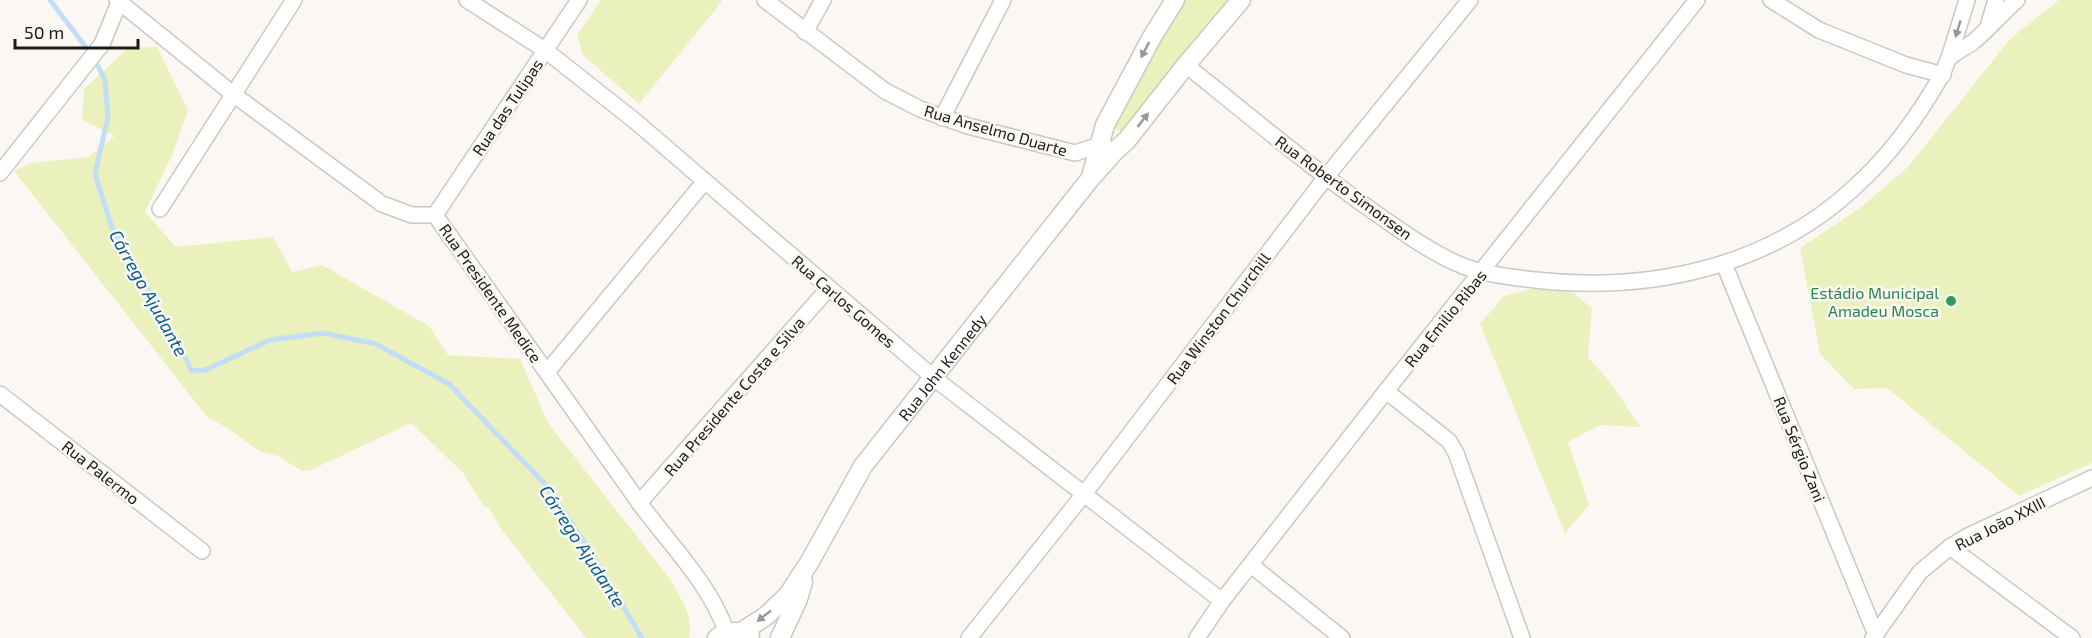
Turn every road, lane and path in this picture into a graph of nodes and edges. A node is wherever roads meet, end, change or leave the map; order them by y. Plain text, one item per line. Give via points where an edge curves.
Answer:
1 (294, 0) edge
2 (468, 0) edge
3 (579, 0) edge
4 (765, 0) edge
5 (823, 0) edge
6 (1003, 0) edge
7 (1175, 0) edge
8 (1241, 0) edge
9 (1470, 0) edge
10 (1697, 0) edge
11 (1771, 0) edge
12 (1967, 0) edge
13 (1996, 0) edge
14 (2017, 0) edge
15 (118, 1) edge
16 (1989, 26) junction
17 (805, 32) junction
18 (545, 50) junction
19 (1949, 58) junction
20 (1186, 65) junction
21 (1942, 75) junction
22 (233, 94) junction
23 (942, 118) junction
24 (1108, 148) junction
25 (0, 173) edge
26 (1326, 177) junction
27 (705, 181) junction
28 (160, 209) dead end
29 (435, 214) junction
30 (1724, 264) junction
31 (1482, 272) junction
32 (828, 289) junction
33 (547, 372) junction
34 (934, 378) junction
35 (1386, 391) junction
36 (0, 394) edge
37 (2092, 478) edge
38 (1084, 494) junction
39 (639, 504) junction
40 (1950, 547) junction
41 (202, 551) dead end
42 (809, 563) junction
43 (1251, 565) junction
44 (1222, 601) junction
45 (735, 635) edge
46 (1874, 636) edge
47 (2070, 637) edge
48 (780, 638) edge
49 (969, 638) edge
50 (1197, 638) edge
51 (1342, 638) edge
52 (1522, 638) edge

1 - 22 street
2 - 18 street, Rua Carlos Gomes
3 - 18 street, Rua das Tulipas
4 - 17 street, Rua Anselmo Duarte
5 - 17 street
6 - 23 street
7 -> 24 street, Rua John Kennedy via 1105,125
8 - 20 street, Rua John Kennedy
9 - 26 street, Rua Winston Churchill
10 - 31 street, Rua Emilio Ribas
11 - 21 street via 1819,30
12 -> 19 street, Rua Roberto Simonsen
13 - 16 street
14 - 16 street
15 - 22 street, Rua Presidente Medice
15 - 25 street via 102,44
16 - 19 street via 1973,43
17 - 23 street, Rua Anselmo Duarte via 885,91
18 - 27 street, Rua Carlos Gomes
18 - 29 street, Rua das Tulipas
19 - 21 street, Rua Roberto Simonsen
24 -> 20 street, Rua John Kennedy via 1127,140
20 - 26 street, Rua Roberto Simonsen
21 - 30 street, Rua Roberto Simonsen via 1914,121 1857,186 1796,231
22 - 28 street
22 - 29 street, Rua Presidente Medice via 382,204 412,215
23 - 24 street, Rua Anselmo Duarte via 1075,153
24 - 34 street, Rua John Kennedy via 1090,179
26 - 31 street, Rua Roberto Simonsen via 1400,230 1456,263
26 - 38 street, Rua Winston Churchill
27 - 32 street, Rua Carlos Gomes
27 - 33 street
29 - 33 street, Rua Presidente Medice
30 - 31 street, Rua Roberto Simonsen via 1677,277 1636,282 1549,281
30 - 46 street, Rua Sérgio Zani
31 - 35 street, Rua Emilio Ribas
32 - 34 street, Rua Carlos Gomes
32 - 39 street, Rua Presidente Costa e Silva
33 - 39 street, Rua Presidente Medice
34 - 38 street, Rua Carlos Gomes
34 - 42 street, Rua John Kennedy via 863,466
35 - 43 street, Rua Emilio Ribas
35 - 52 street via 1449,441 1456,453
36 - 41 street, Rua Palermo
37 - 40 street, Rua João XXIII
38 - 44 street, Rua Carlos Gomes
38 - 49 street, Rua Winston Churchill
39 - 45 street, Rua Presidente Medice via 706,590
40 - 46 street, Rua João XXIII via 1920,572
40 - 47 street
42 -> 45 street, Rua John Kennedy via 788,595 766,616
42 - 48 street, Rua John Kennedy
43 - 44 street, Rua Emilio Ribas
43 - 51 street
44 - 50 street, Rua Emilio Ribas

